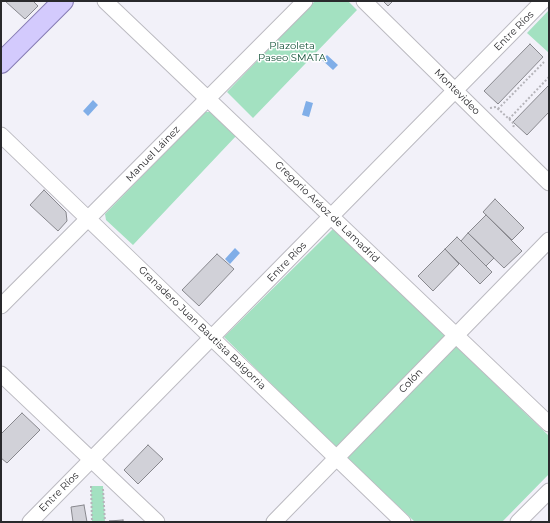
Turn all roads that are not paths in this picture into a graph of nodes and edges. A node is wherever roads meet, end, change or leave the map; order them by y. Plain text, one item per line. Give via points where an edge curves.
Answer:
1 (63, 1) edge
2 (105, 1) edge
3 (304, 1) edge
4 (364, 1) edge
5 (543, 1) edge
6 (1, 63) edge
7 (455, 91) junction
8 (207, 98) junction
9 (1, 134) edge
10 (549, 183) edge
11 (331, 216) junction
12 (89, 220) junction
13 (549, 240) edge
14 (1, 306) edge
15 (456, 335) junction
16 (212, 338) junction
17 (1, 374) edge
18 (549, 424) edge
19 (336, 457) junction
20 (91, 460) junction
21 (549, 491) edge
22 (30, 522) edge
23 (156, 522) edge
24 (274, 522) edge
25 (403, 522) edge
26 (518, 522) edge

1 - 6 main road
2 - 8 street, Gregorio Aráoz de Lamadrid
3 - 8 street, Manuel Láinez
4 - 7 street, Montevideo
5 - 7 street, Entre Ríos
7 - 10 street, Montevideo
7 - 11 street, Entre Ríos
8 - 11 street, Gregorio Aráoz de Lamadrid
8 - 12 street, Manuel Láinez
9 - 12 street, Granadero Juan Bautista Baigorria
11 - 15 street, Gregorio Aráoz de Lamadrid
11 - 16 street, Entre Ríos
12 - 14 street, Manuel Láinez
12 - 16 street, Granadero Juan Bautista Baigorria
13 - 15 street, Colón
15 - 18 street, Gregorio Aráoz de Lamadrid
15 - 19 street, Colón
16 - 19 street, Granadero Juan Bautista Baigorria
16 - 20 street, Entre Ríos
17 - 20 street
19 - 24 street, Colón
19 - 25 street, Granadero Juan Bautista Baigorria
20 - 22 street, Entre Ríos
20 - 23 street
21 - 26 street

